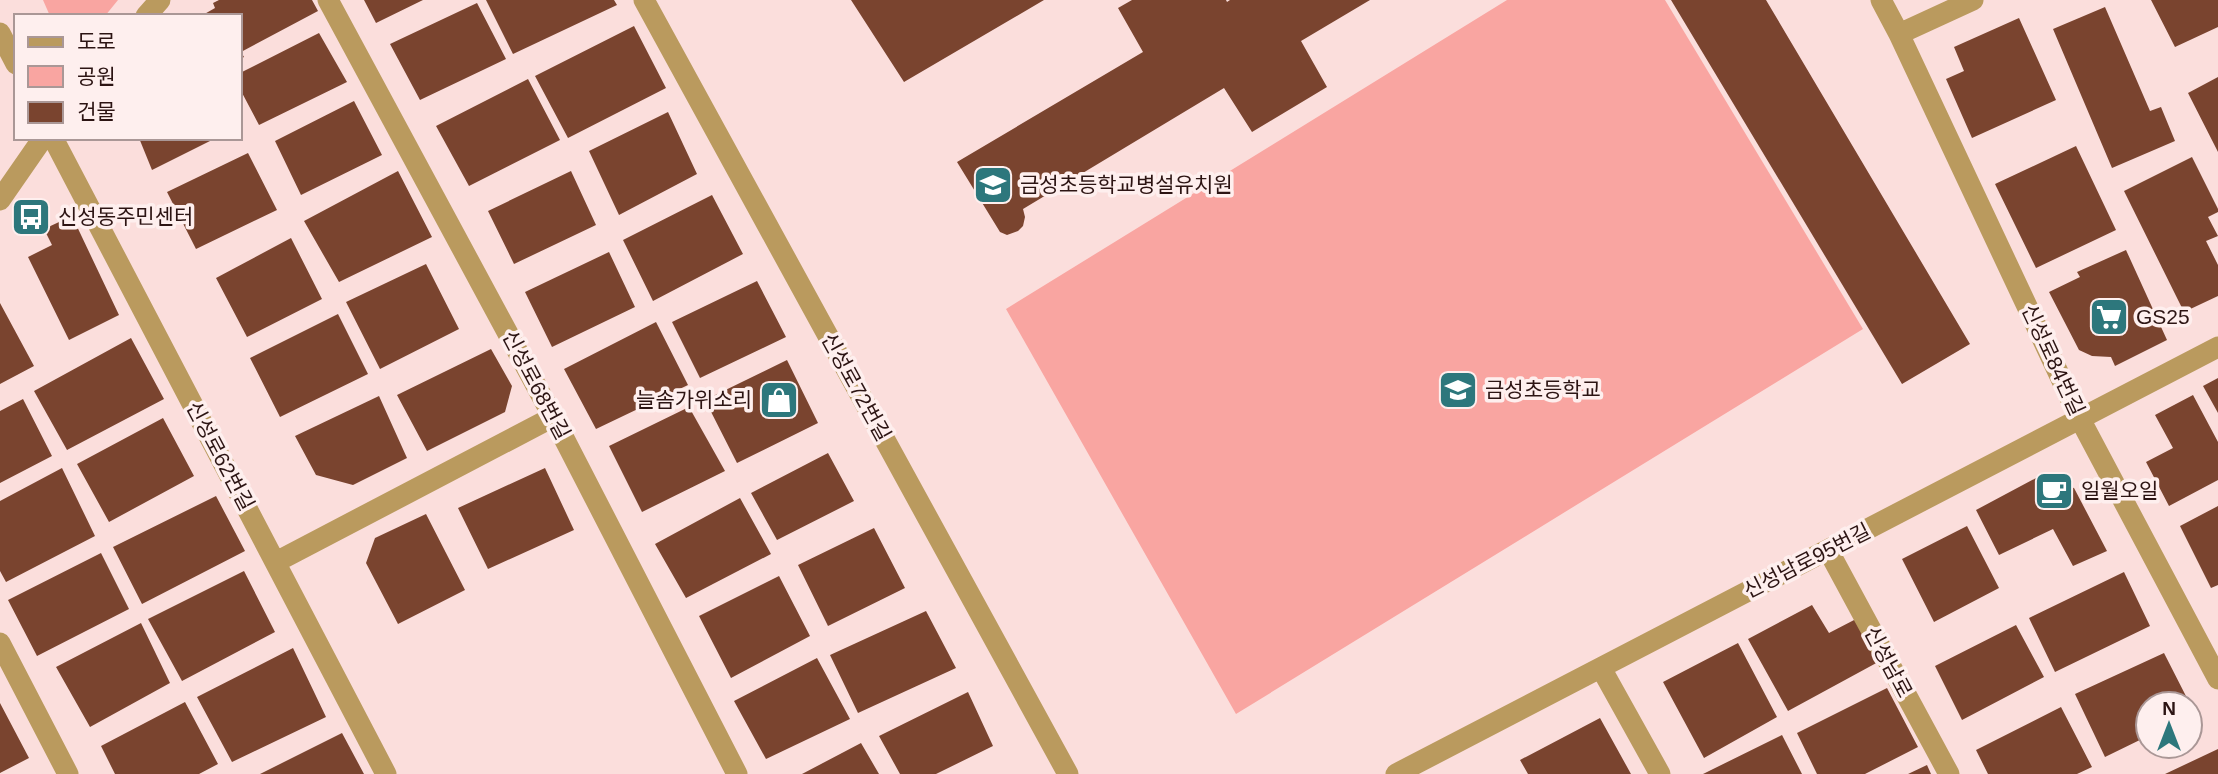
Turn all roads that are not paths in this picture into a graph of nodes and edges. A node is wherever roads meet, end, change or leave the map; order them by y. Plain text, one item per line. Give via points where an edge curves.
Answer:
1 (160, 0) edge
2 (328, 0) edge
3 (644, 0) edge
4 (1881, 0) edge
5 (1973, 0) edge
6 (148, 14) edge
7 (0, 33) edge
8 (1899, 34) junction
9 (14, 60) edge
10 (42, 140) edge
11 (54, 140) edge
12 (0, 200) edge
13 (2218, 348) edge
14 (553, 416) junction
15 (2080, 419) junction
16 (1828, 550) junction
17 (276, 562) junction
18 (0, 643) edge
19 (1601, 668) junction
20 (2218, 679) edge
21 (68, 774) edge
22 (386, 774) edge
23 (737, 774) edge
24 (1068, 774) edge
25 (1396, 774) edge
26 (1660, 774) edge
27 (1949, 774) edge

1 - 6 street
2 - 14 street, 신성로68번길
3 - 24 street, 신성로72번길
4 - 8 street, 신성로84번길
5 - 8 street
7 - 9 street
8 - 15 street, 신성로84번길
10 - 12 street
11 - 17 street, 신성로62번길
13 - 15 street, 신성남로95번길
14 - 17 street
14 - 23 street, 신성로68번길
15 - 16 street, 신성남로95번길
15 - 20 street, 신성로84번길
16 - 19 street, 신성남로95번길
16 - 27 street, 신성남로
17 - 22 street, 신성로62번길
18 - 21 street
19 - 25 street, 신성남로95번길
19 - 26 street

